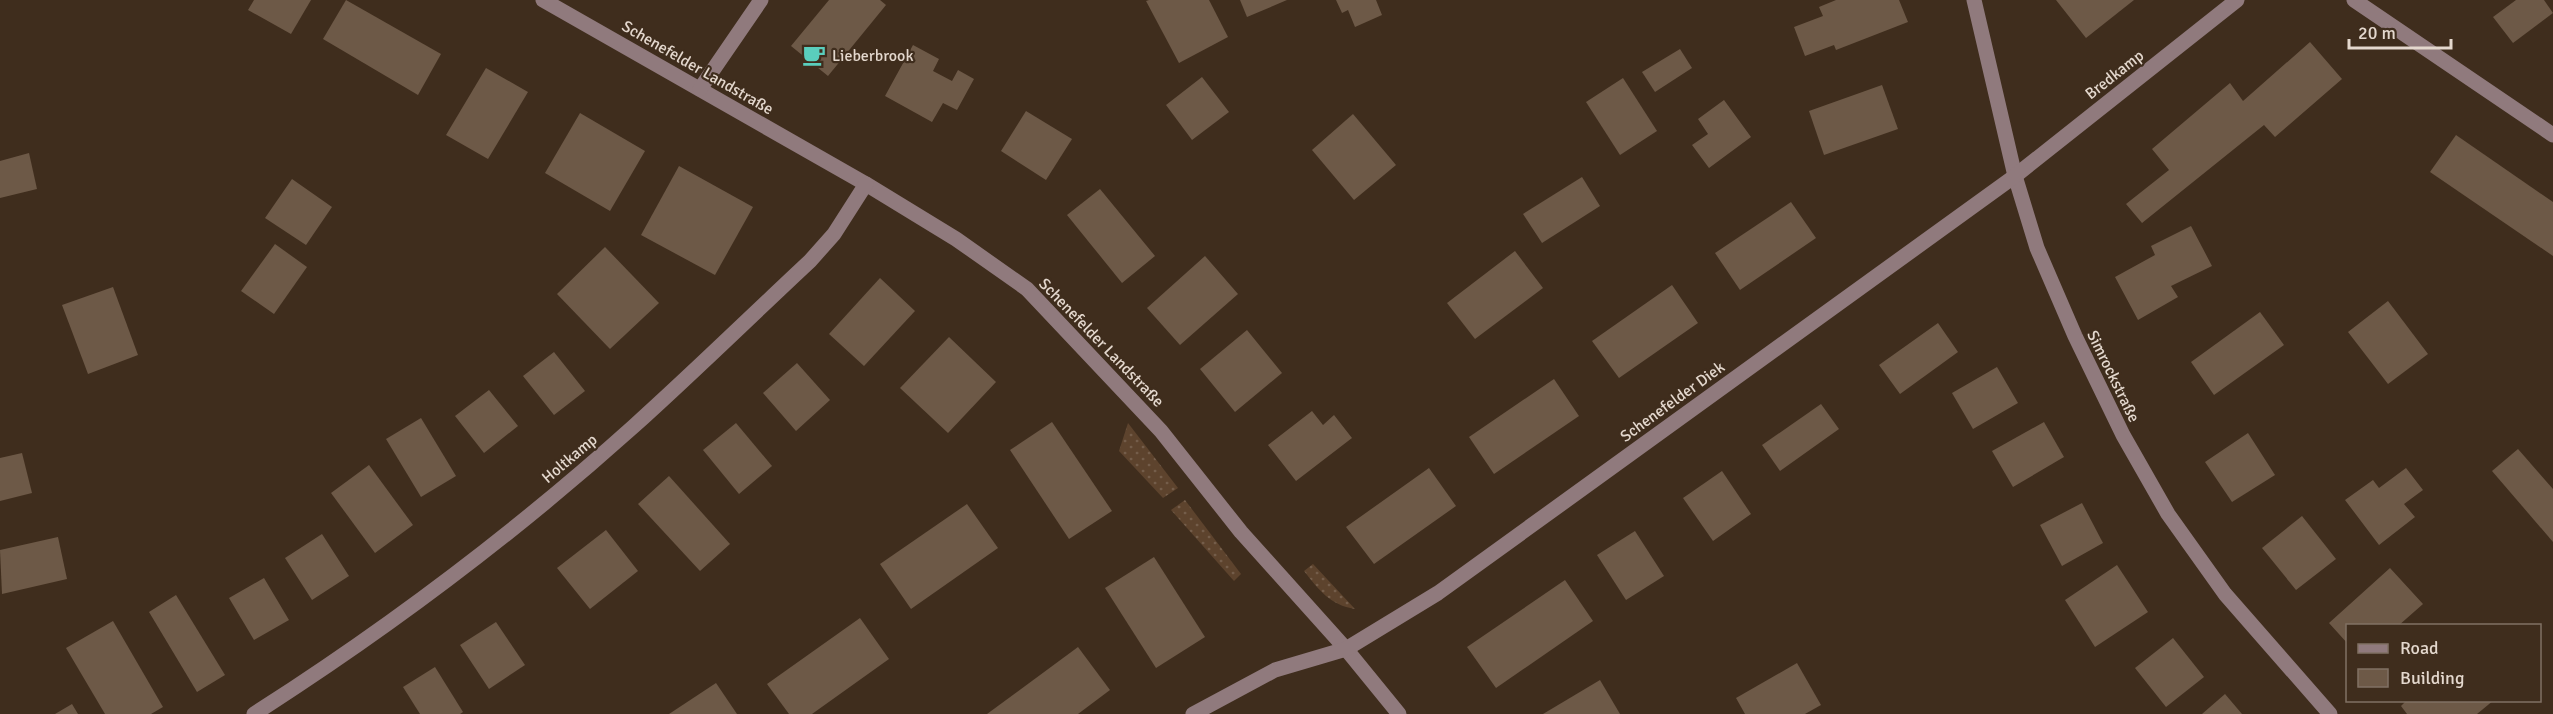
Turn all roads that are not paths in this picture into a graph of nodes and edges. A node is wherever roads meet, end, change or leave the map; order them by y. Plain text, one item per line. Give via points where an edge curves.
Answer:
1 (543, 0) edge
2 (760, 0) edge
3 (1974, 0) edge
4 (2236, 0) edge
5 (2354, 0) edge
6 (700, 89) junction
7 (2553, 135) edge
8 (2015, 176) junction
9 (866, 184) junction
10 (1346, 649) junction
11 (254, 714) edge
12 (1192, 714) edge
13 (1399, 714) edge
14 (2330, 714) edge

1 - 6 street, Schenefelder Landstraße
2 - 6 street
3 - 8 street, Simrockstraße
4 - 8 street, Bredkamp
5 - 7 street
6 - 9 street, Schenefelder Landstraße
8 - 10 street, Schenefelder Diek via 1438,593
8 - 14 street, Simrockstraße via 2037,248 2075,336 2123,435 2168,514 2225,594
9 - 10 street, Schenefelder Landstraße via 1028,289 1161,431 1261,556
9 - 11 street, Holtkamp via 834,234 810,261 633,426 469,563
10 - 12 street, Schenefelder Diek via 1275,670
10 - 13 street, Schenefelder Landstraße

